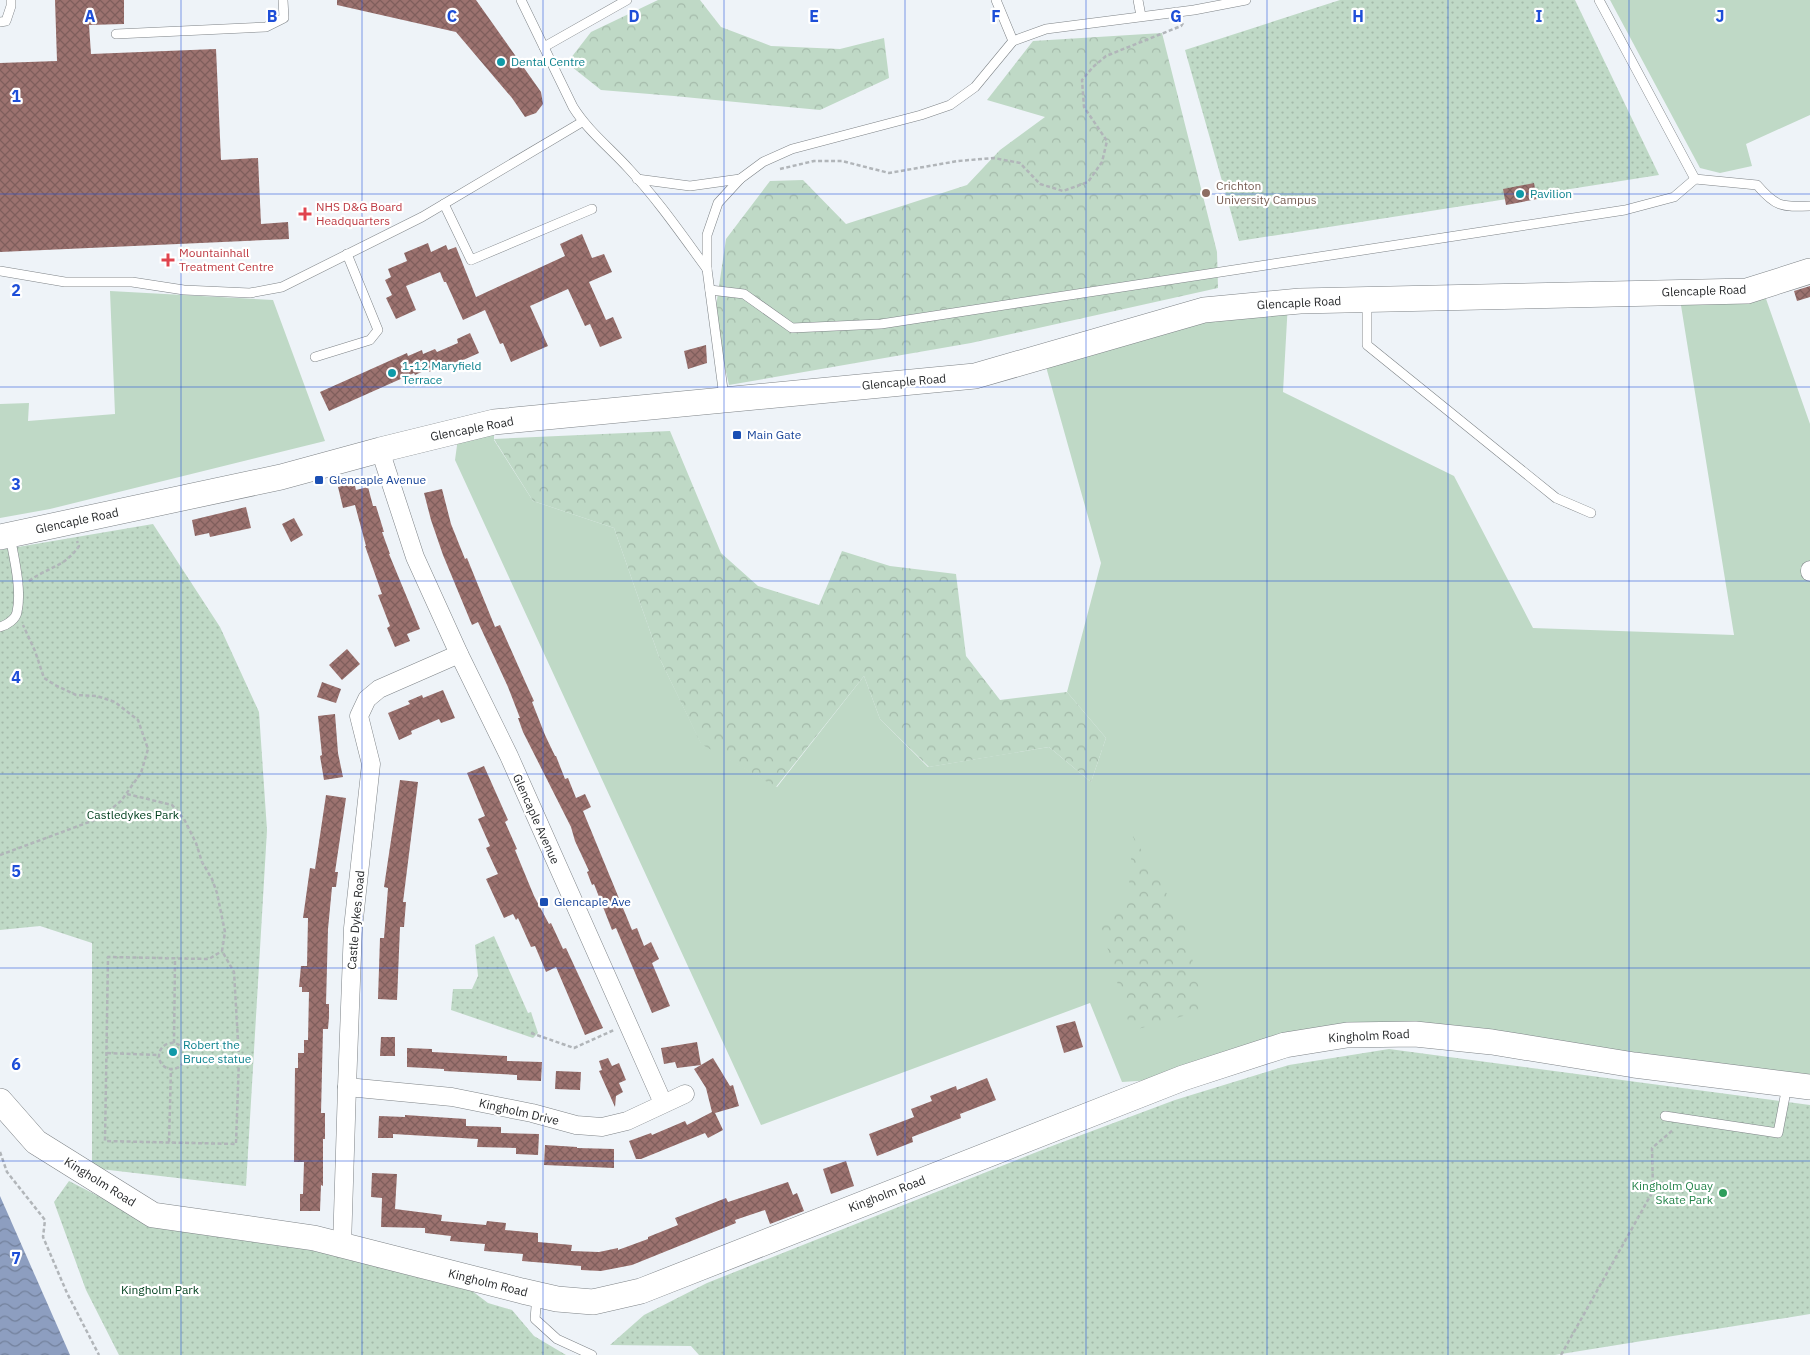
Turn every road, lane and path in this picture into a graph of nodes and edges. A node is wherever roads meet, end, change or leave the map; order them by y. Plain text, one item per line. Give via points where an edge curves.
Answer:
1 (11, 0) edge
2 (283, 0) edge
3 (520, 0) edge
4 (627, 0) edge
5 (996, 0) edge
6 (1138, 0) edge
7 (1246, 0) edge
8 (1600, 0) edge
9 (1194, 10) junction
10 (1141, 16) junction
11 (0, 22) edge
12 (116, 34) dead end
13 (1013, 41) junction
14 (544, 47) junction
15 (582, 122) junction
16 (777, 170) dead end
17 (637, 179) junction
18 (740, 179) junction
19 (1695, 179) junction
20 (444, 204) junction
21 (1810, 206) edge
22 (592, 209) dead end
23 (347, 254) junction
24 (707, 269) junction
25 (0, 271) edge
26 (1810, 271) edge
27 (710, 290) junction
28 (1367, 300) junction
29 (315, 357) dead end
30 (725, 399) junction
31 (380, 450) junction
32 (1591, 513) dead end
33 (5, 536) edge
34 (76, 537) dead end
35 (18, 589) junction
36 (18, 614) junction
37 (0, 627) edge
38 (459, 654) junction
39 (127, 794) junction
40 (0, 855) edge
41 (222, 951) junction
42 (175, 959) junction
43 (628, 1023) junction
44 (532, 1033) dead end
45 (174, 1043) junction
46 (107, 1053) junction
47 (159, 1055) junction
48 (186, 1058) junction
49 (239, 1058) junction
50 (171, 1069) junction
51 (1799, 1085) edge
52 (346, 1087) junction
53 (685, 1094) dead end
54 (0, 1101) edge
55 (663, 1103) junction
56 (1665, 1116) dead end
57 (1686, 1119) junction
58 (169, 1142) junction
59 (0, 1152) edge
60 (342, 1246) junction
61 (537, 1295) junction
62 (99, 1355) edge
63 (592, 1355) edge
64 (1561, 1355) edge

1 - 11 lane via 6,21
2 - 12 lane via 284,18 266,27
3 - 14 lane
4 - 14 lane
5 - 13 lane
6 - 10 lane
7 - 9 lane
8 - 19 lane
9 - 10 lane
9 - 16 path via 1181,26 1106,56 1082,80 1084,107 1107,141 1102,162 1088,182 1063,192 1040,184 1020,163 994,158 889,173 842,161 814,160
10 - 13 lane via 1046,29
13 - 18 lane via 975,87 950,105 792,149 763,162
14 - 15 lane
15 - 17 lane
15 - 20 lane
17 - 18 lane via 690,186
17 - 24 lane
18 - 24 lane via 718,203 706,235
19 - 21 lane via 1757,185 1767,197 1784,207
19 - 27 lane via 1674,197 1625,210 881,324 792,328 744,294
20 - 22 lane via 471,260
20 - 23 lane
23 - 25 lane via 282,287 250,294 184,290 132,282 65,282
23 - 29 lane via 378,330 370,340
24 - 27 lane
26 - 28 main road, Glencaple Road via 1747,291
27 - 30 lane
28 - 30 main road, Glencaple Road via 1300,301 1204,310 975,376
28 - 32 lane via 1367,346 1556,498
30 - 31 main road, Glencaple Road via 494,422
31 - 33 main road, Glencaple Road via 280,477
31 - 38 street, Glencaple Avenue via 415,557
33 - 35 lane
34 - 35 path via 79,546 72,556
35 - 36 lane
36 - 37 lane
36 - 39 path via 44,678 76,695 97,696 115,702 138,720 148,750 141,773
38 - 43 street, Glencaple Avenue via 509,756
38 - 52 street, Castle Dykes Road via 379,689 367,699 359,716 371,764 353,928
39 - 40 path via 100,818
39 - 41 path via 172,805 184,819 217,894 226,932
41 - 42 path via 209,959
41 - 49 path via 234,972
42 - 45 path
42 - 46 path via 108,957
43 - 44 path via 574,1048
43 - 55 street, Glencaple Avenue
45 - 47 path via 165,1044
45 - 48 path via 181,1046
46 - 47 path
46 - 58 path via 105,1141
47 - 50 path via 161,1063
48 - 49 path
48 - 50 path via 183,1065
49 - 58 path via 236,1144
50 - 58 path
51 - 57 lane via 1778,1133
51 - 61 main road, Kingholm Road via 1415,1034 1347,1035 1285,1045 1183,1078 641,1290 593,1302
52 - 55 street, Kingholm Drive via 452,1097 576,1125 602,1127 626,1121
52 - 60 street, Castle Dykes Road
53 - 55 street, Kingholm Drive
54 - 60 main road, Kingholm Road via 36,1142 153,1216 314,1238
56 - 57 lane
57 - 64 path via 1652,1148 1653,1191
59 - 62 path via 7,1172 45,1220 43,1237
60 - 61 main road, Kingholm Road
61 - 63 lane via 534,1319 557,1339

